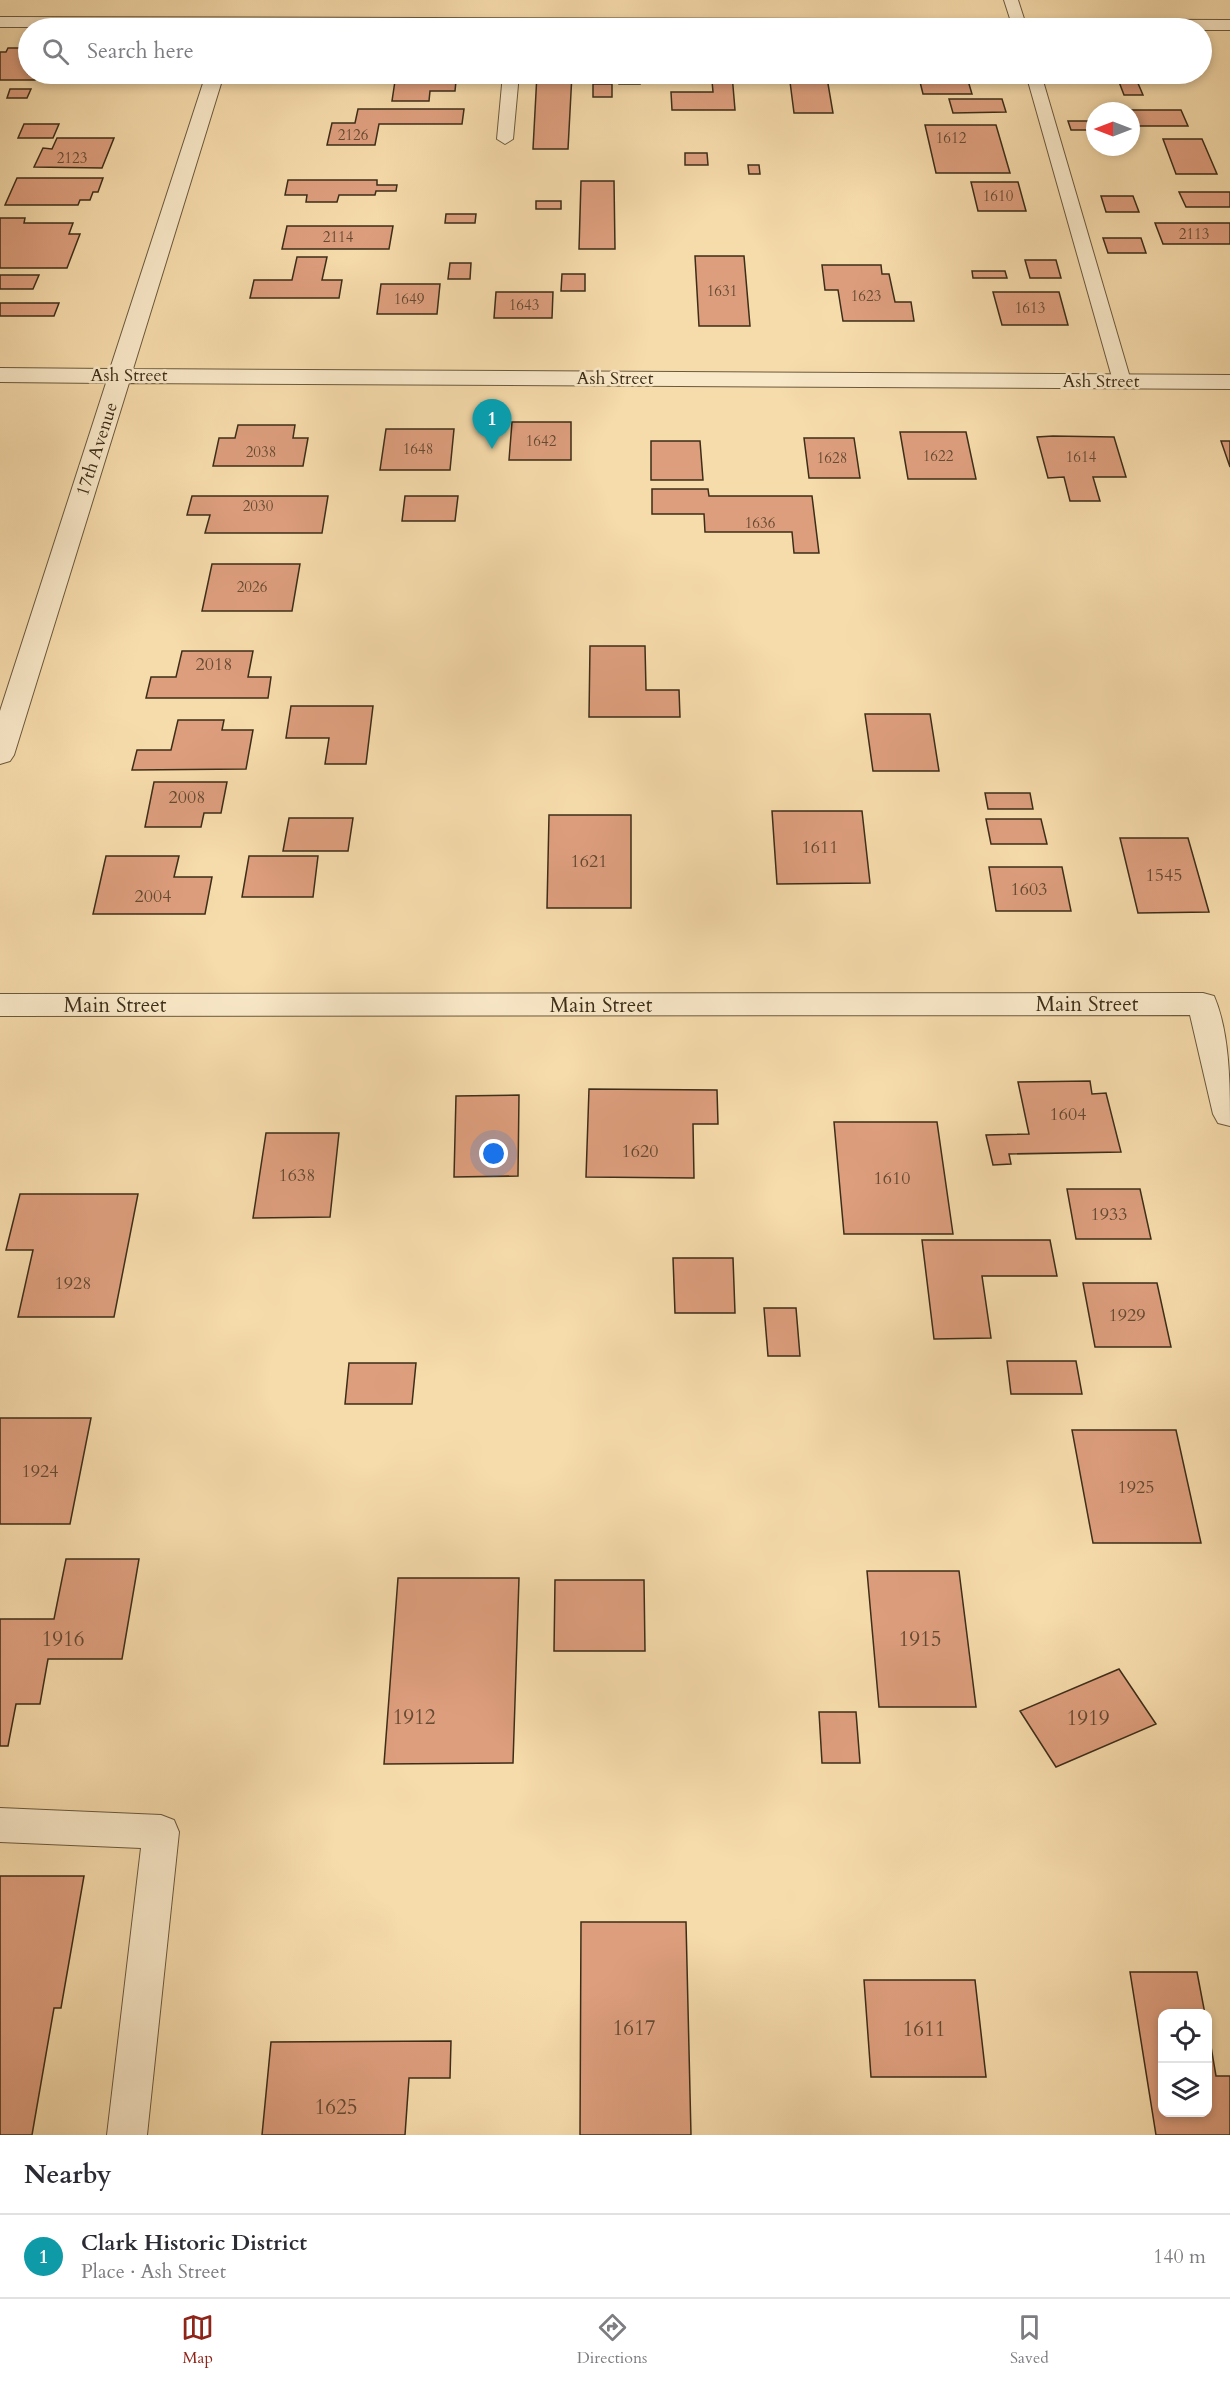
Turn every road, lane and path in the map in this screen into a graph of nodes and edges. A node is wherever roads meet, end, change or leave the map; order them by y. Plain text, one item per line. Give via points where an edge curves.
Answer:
1 (1011, 0) edge
2 (1017, 18) edge
3 (1228, 18) edge
4 (1212, 19) edge
5 (0, 22) edge
6 (18, 22) edge
7 (212, 84) edge
8 (510, 84) edge
9 (1036, 84) edge
10 (505, 139) dead end
11 (0, 375) edge
12 (120, 375) junction
13 (1122, 381) junction
14 (1230, 382) edge
15 (0, 755) edge
16 (0, 1005) edge
17 (1230, 1114) edge
18 (0, 1825) edge
19 (127, 2135) edge

1 - 2 lane
3 - 4 street
5 - 6 street
7 - 12 street, 17th Avenue
8 - 10 lane
9 - 13 lane
11 - 12 street, Ash Street
12 - 13 street, Ash Street
12 - 15 street, 17th Avenue
13 - 14 street, Ash Street
16 - 17 street, Main Street via 1203,1004
18 - 19 lane via 161,1832

